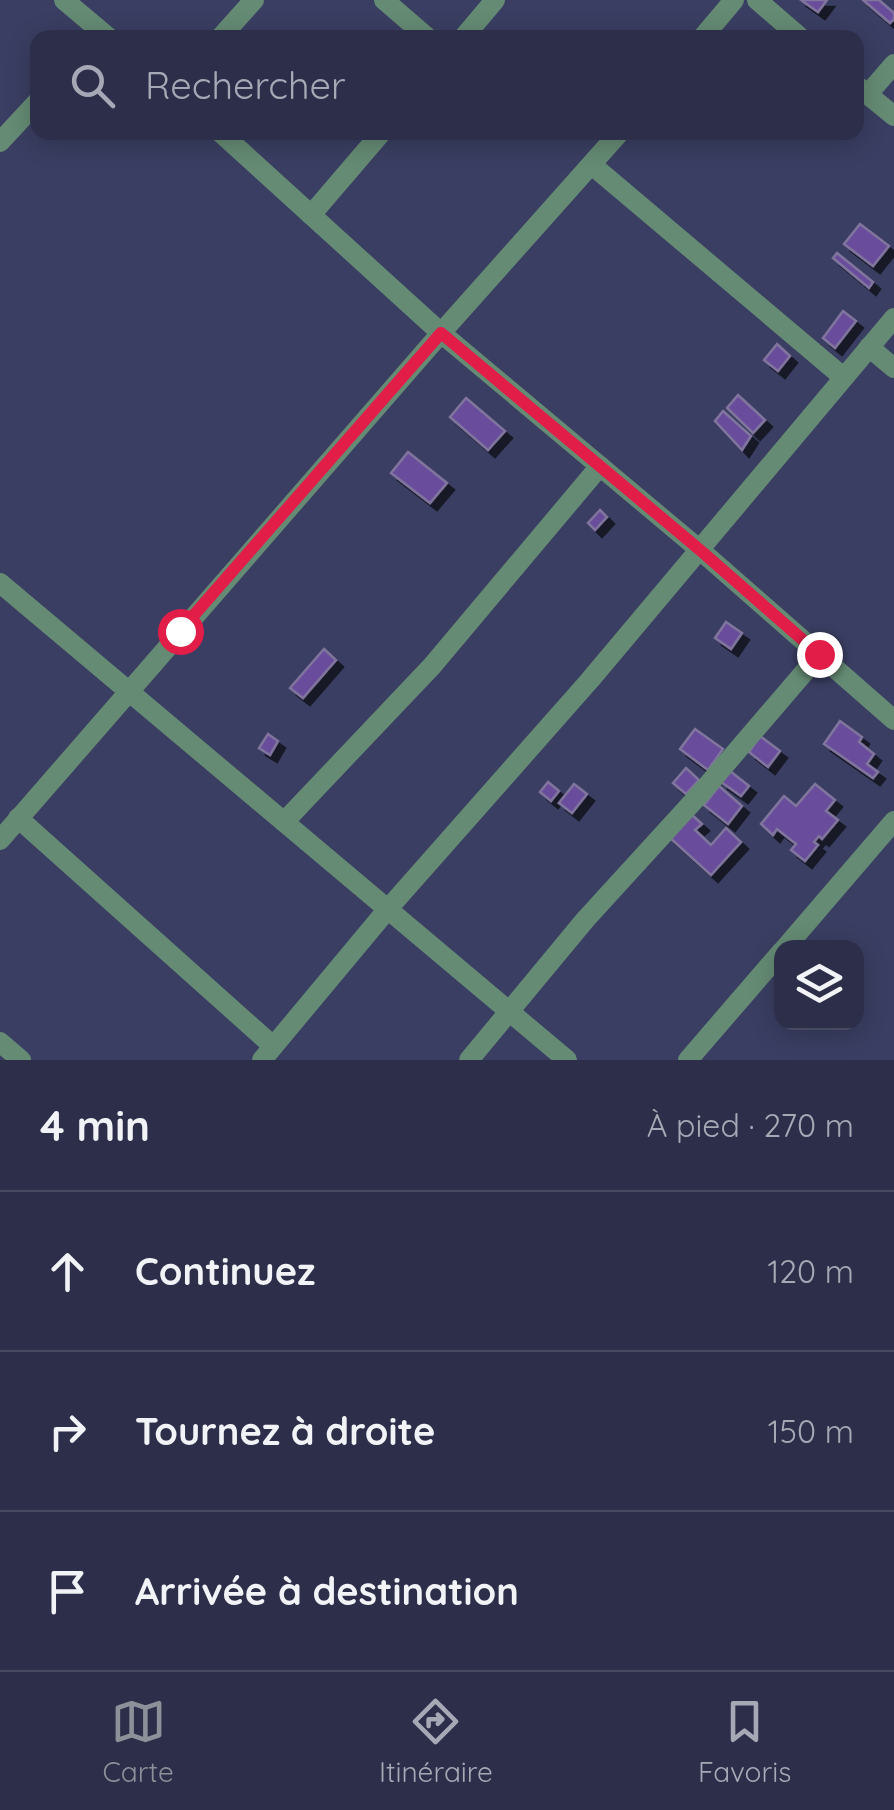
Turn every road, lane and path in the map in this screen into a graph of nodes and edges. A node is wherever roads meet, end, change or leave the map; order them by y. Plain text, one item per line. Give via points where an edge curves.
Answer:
1 (64, 0) edge
2 (254, 0) edge
3 (384, 0) edge
4 (494, 0) edge
5 (734, 0) edge
6 (757, 0) edge
7 (96, 30) edge
8 (227, 30) edge
9 (419, 30) edge
10 (470, 30) edge
11 (709, 30) edge
12 (792, 30) edge
13 (894, 64) edge
14 (864, 87) edge
15 (864, 91) edge
16 (30, 109) edge
17 (894, 116) edge
18 (229, 140) edge
19 (375, 140) edge
20 (613, 140) edge
21 (0, 142) edge
22 (592, 164) junction
23 (311, 215) junction
24 (894, 318) edge
25 (441, 333) junction
26 (869, 346) junction
27 (894, 368) edge
28 (843, 377) junction
29 (600, 466) junction
30 (700, 550) junction
31 (0, 584) edge
32 (819, 654) junction
33 (128, 691) junction
34 (894, 720) edge
35 (18, 818) junction
36 (894, 820) edge
37 (284, 822) junction
38 (0, 840) edge
39 (388, 910) junction
40 (792, 940) edge
41 (774, 960) edge
42 (510, 1011) junction
43 (0, 1042) edge
44 (268, 1053) edge
45 (20, 1060) edge
46 (469, 1060) edge
47 (567, 1060) edge
48 (688, 1060) edge

1 - 7 street
2 - 8 street
3 - 9 street
4 - 10 street
5 - 11 street
6 - 12 street
13 - 14 street
15 - 17 street
16 - 21 street
18 - 23 street
19 - 23 street
20 - 22 street
22 - 25 street
22 - 28 street
23 - 25 street
24 - 26 street
25 - 29 street
25 - 33 street
26 - 27 street
26 - 28 street
28 - 30 street
29 - 30 street
29 - 37 street via 432,666
30 - 32 street
30 - 39 street
31 - 33 street
32 - 34 street
32 - 42 street
33 - 35 street
33 - 37 street
35 - 38 street
35 - 44 street
36 - 40 street
37 - 39 street
39 - 42 street
39 - 44 street
41 - 48 street
42 - 46 street
42 - 47 street
43 - 45 street

